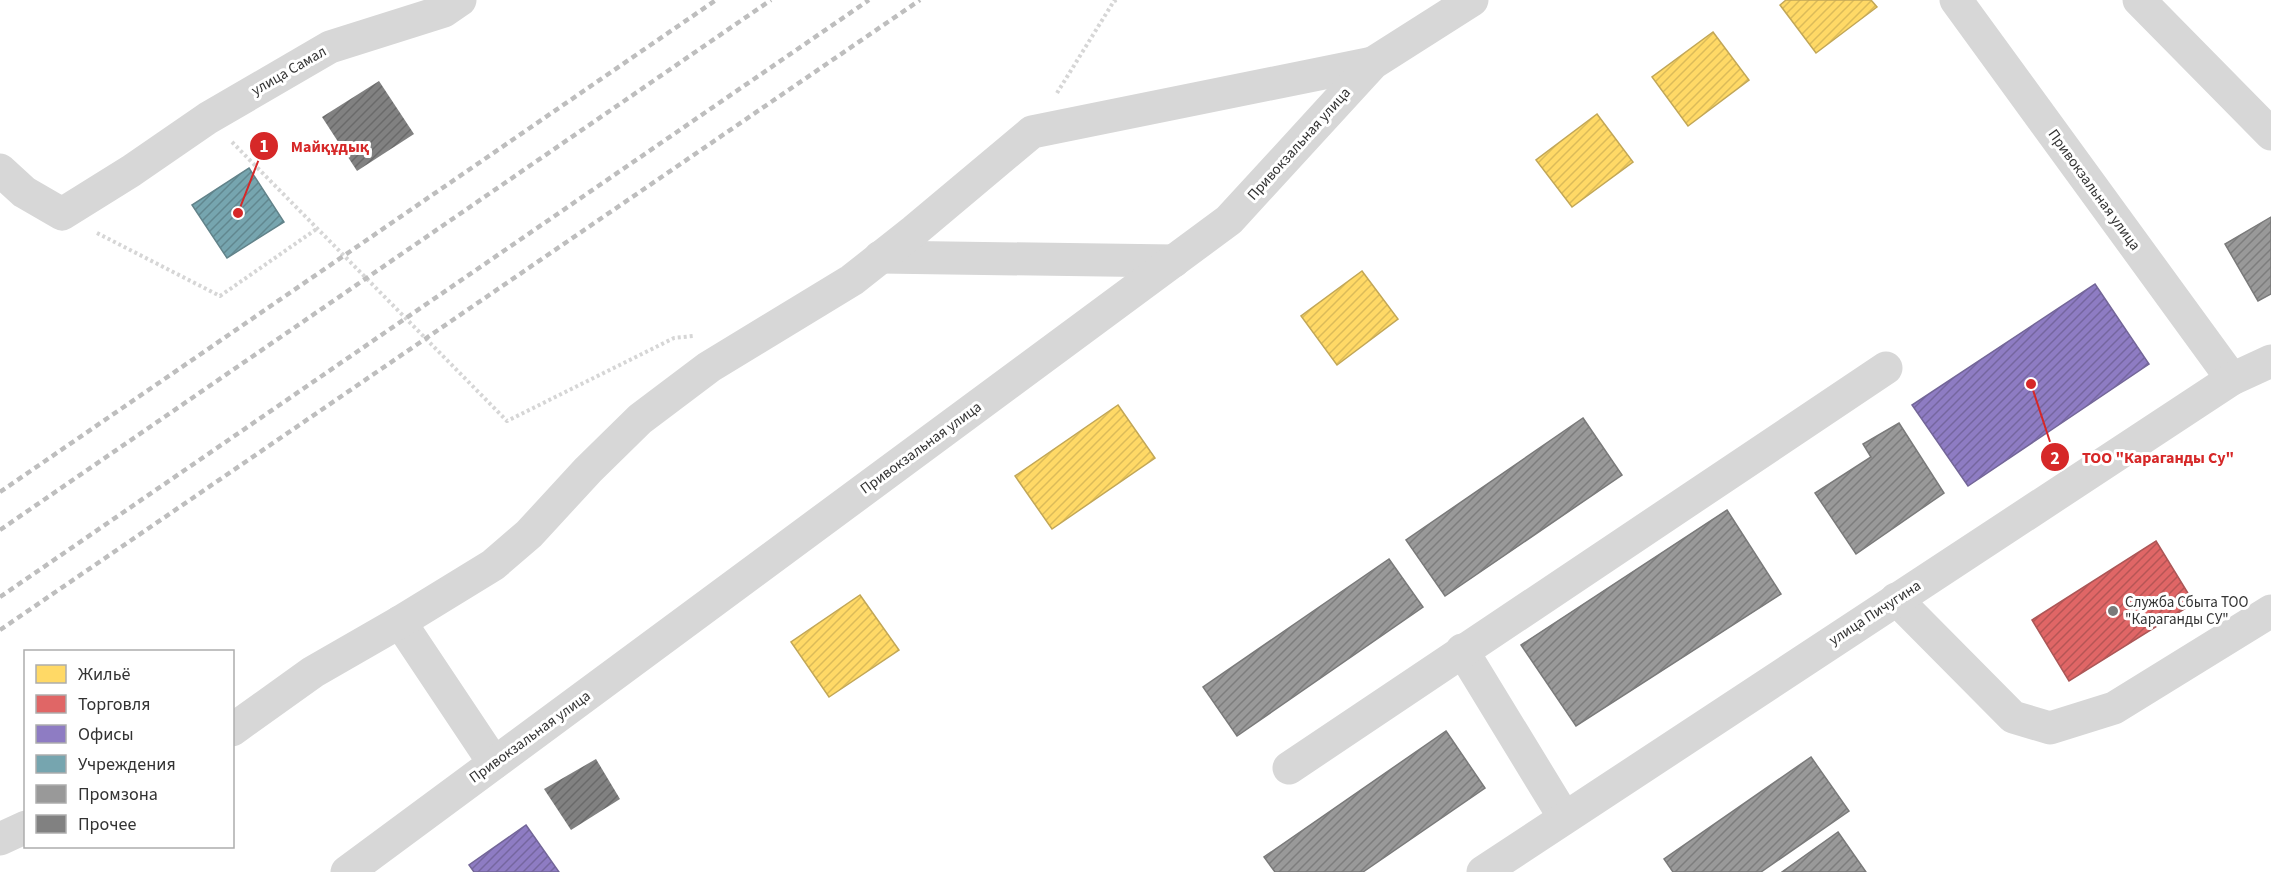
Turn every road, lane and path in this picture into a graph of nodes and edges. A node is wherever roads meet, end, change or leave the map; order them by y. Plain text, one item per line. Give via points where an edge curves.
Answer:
1 (460, 0) edge
2 (1117, 0) edge
3 (1472, 0) edge
4 (1956, 0) edge
5 (2139, 0) edge
6 (1373, 63) junction
7 (208, 118) junction
8 (1032, 132) junction
9 (2271, 134) edge
10 (0, 170) edge
11 (62, 214) junction
12 (318, 228) junction
13 (880, 257) junction
14 (1174, 261) junction
15 (695, 335) dead end
16 (2271, 361) edge
17 (1886, 368) dead end
18 (2232, 379) junction
19 (1896, 599) junction
20 (2271, 611) edge
21 (400, 622) junction
22 (1462, 650) junction
23 (234, 729) edge
24 (494, 764) junction
25 (1289, 768) dead end
26 (1564, 817) junction
27 (24, 828) edge
28 (0, 839) edge
29 (347, 872) edge
30 (1483, 872) edge

1 - 7 street, улица Самал via 444,11 330,47
2 - 8 path
3 - 6 street, Привокзальная улица
4 - 18 street, Привокзальная улица
5 - 9 street
6 - 8 street
6 - 14 street, Привокзальная улица via 1229,220
7 - 11 street, улица Самал
7 - 12 path
8 - 13 street
10 - 11 street via 24,192
11 - 12 path via 220,296
12 - 15 path via 507,422 674,338
13 - 14 street
13 - 21 street via 852,280 771,327 640,419 530,534 493,565
14 - 24 street, Привокзальная улица
16 - 18 street, улица Пичугина
17 - 22 street
18 - 19 street, улица Пичугина
19 - 20 street via 2013,717 2050,728 2114,708
19 - 26 street, улица Пичугина
21 - 23 street via 313,672
21 - 24 street
22 - 25 street
22 - 26 street
24 - 29 street, Привокзальная улица
26 - 30 street, улица Пичугина
27 - 28 street

